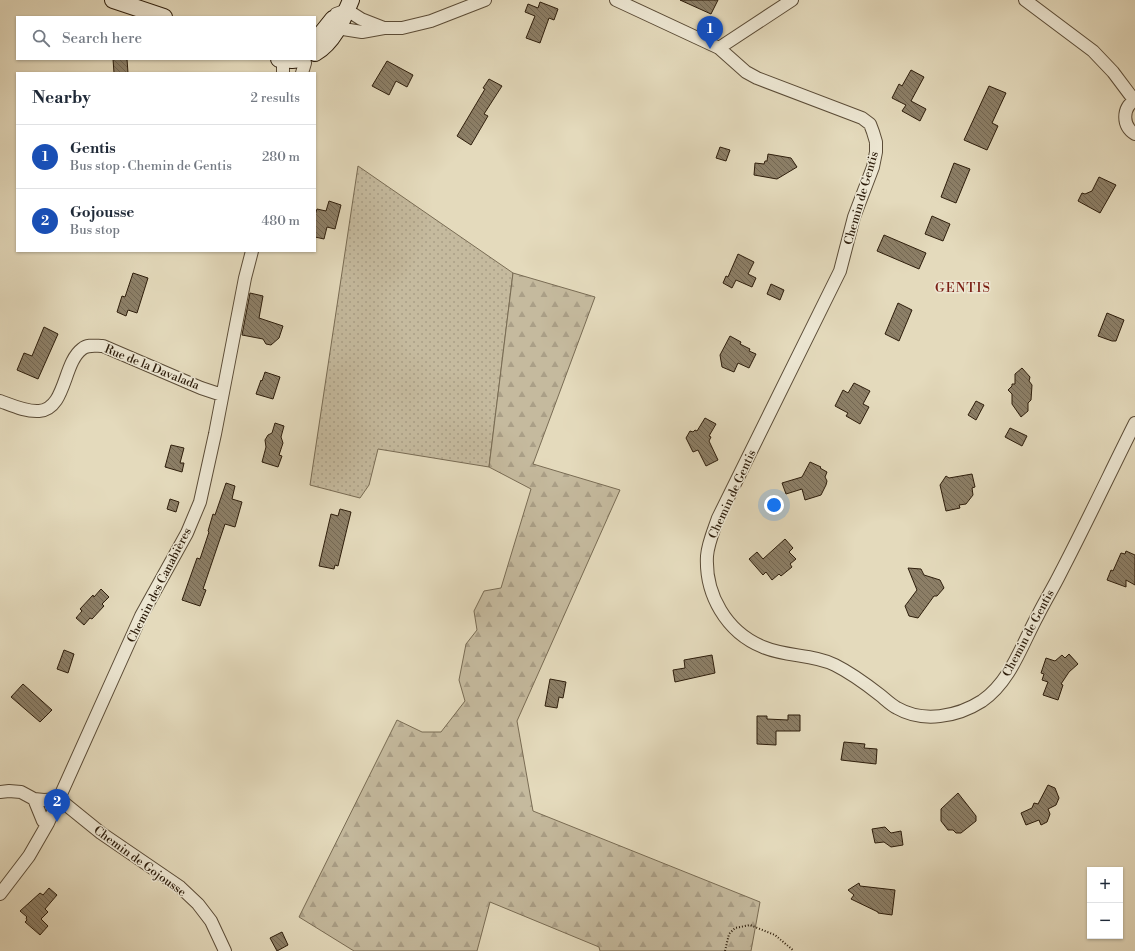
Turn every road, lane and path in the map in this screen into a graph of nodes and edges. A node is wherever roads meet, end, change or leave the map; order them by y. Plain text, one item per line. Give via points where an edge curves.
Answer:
1 (113, 0) edge
2 (485, 0) edge
3 (616, 0) edge
4 (792, 0) edge
5 (1025, 0) edge
6 (343, 10) edge
7 (161, 16) edge
8 (384, 28) junction
9 (316, 37) edge
10 (719, 48) junction
11 (316, 52) edge
12 (289, 61) edge
13 (302, 72) edge
14 (1134, 100) edge
15 (1135, 134) edge
16 (252, 252) edge
17 (222, 394) junction
18 (0, 401) edge
19 (1135, 423) edge
20 (0, 792) edge
21 (34, 799) junction
22 (59, 799) junction
23 (48, 823) junction
24 (0, 894) edge
25 (225, 951) edge
26 (725, 951) edge
27 (794, 951) edge

1 - 7 street
2 - 8 street via 431,21 402,28
3 - 10 street, Chemin de Gentis
4 - 10 street
5 - 14 street via 1093,51
6 - 8 street
6 - 8 street via 343,29 362,32
6 - 9 street
6 - 11 street via 327,44
10 - 19 street, Chemin de Gentis via 746,72 757,78 862,118 870,124 876,142 872,167 854,217 840,271 711,537 707,554 707,572 711,590 730,625 763,648 834,664 897,708 918,716 935,717 968,708 994,690 1012,666
12 - 13 street via 305,63
14 - 15 street via 1128,105 1125,113 1126,123
16 - 17 street, Chemin des Canabières
17 - 18 street, Rue de la Davalada via 201,388 103,346 93,345 83,348 74,358 55,403 47,410 37,412
17 - 22 street, Chemin des Canabières via 200,502 187,533 141,616
20 - 21 street via 21,792
21 - 22 street
21 - 23 street via 43,821
22 - 23 street, Chemin des Canabières
22 - 25 street, Chemin de Gojousse via 101,833 180,887 211,920
23 - 24 street, Chemin des Canabières via 29,856
26 - 27 path via 729,934 735,928 750,925 775,935

